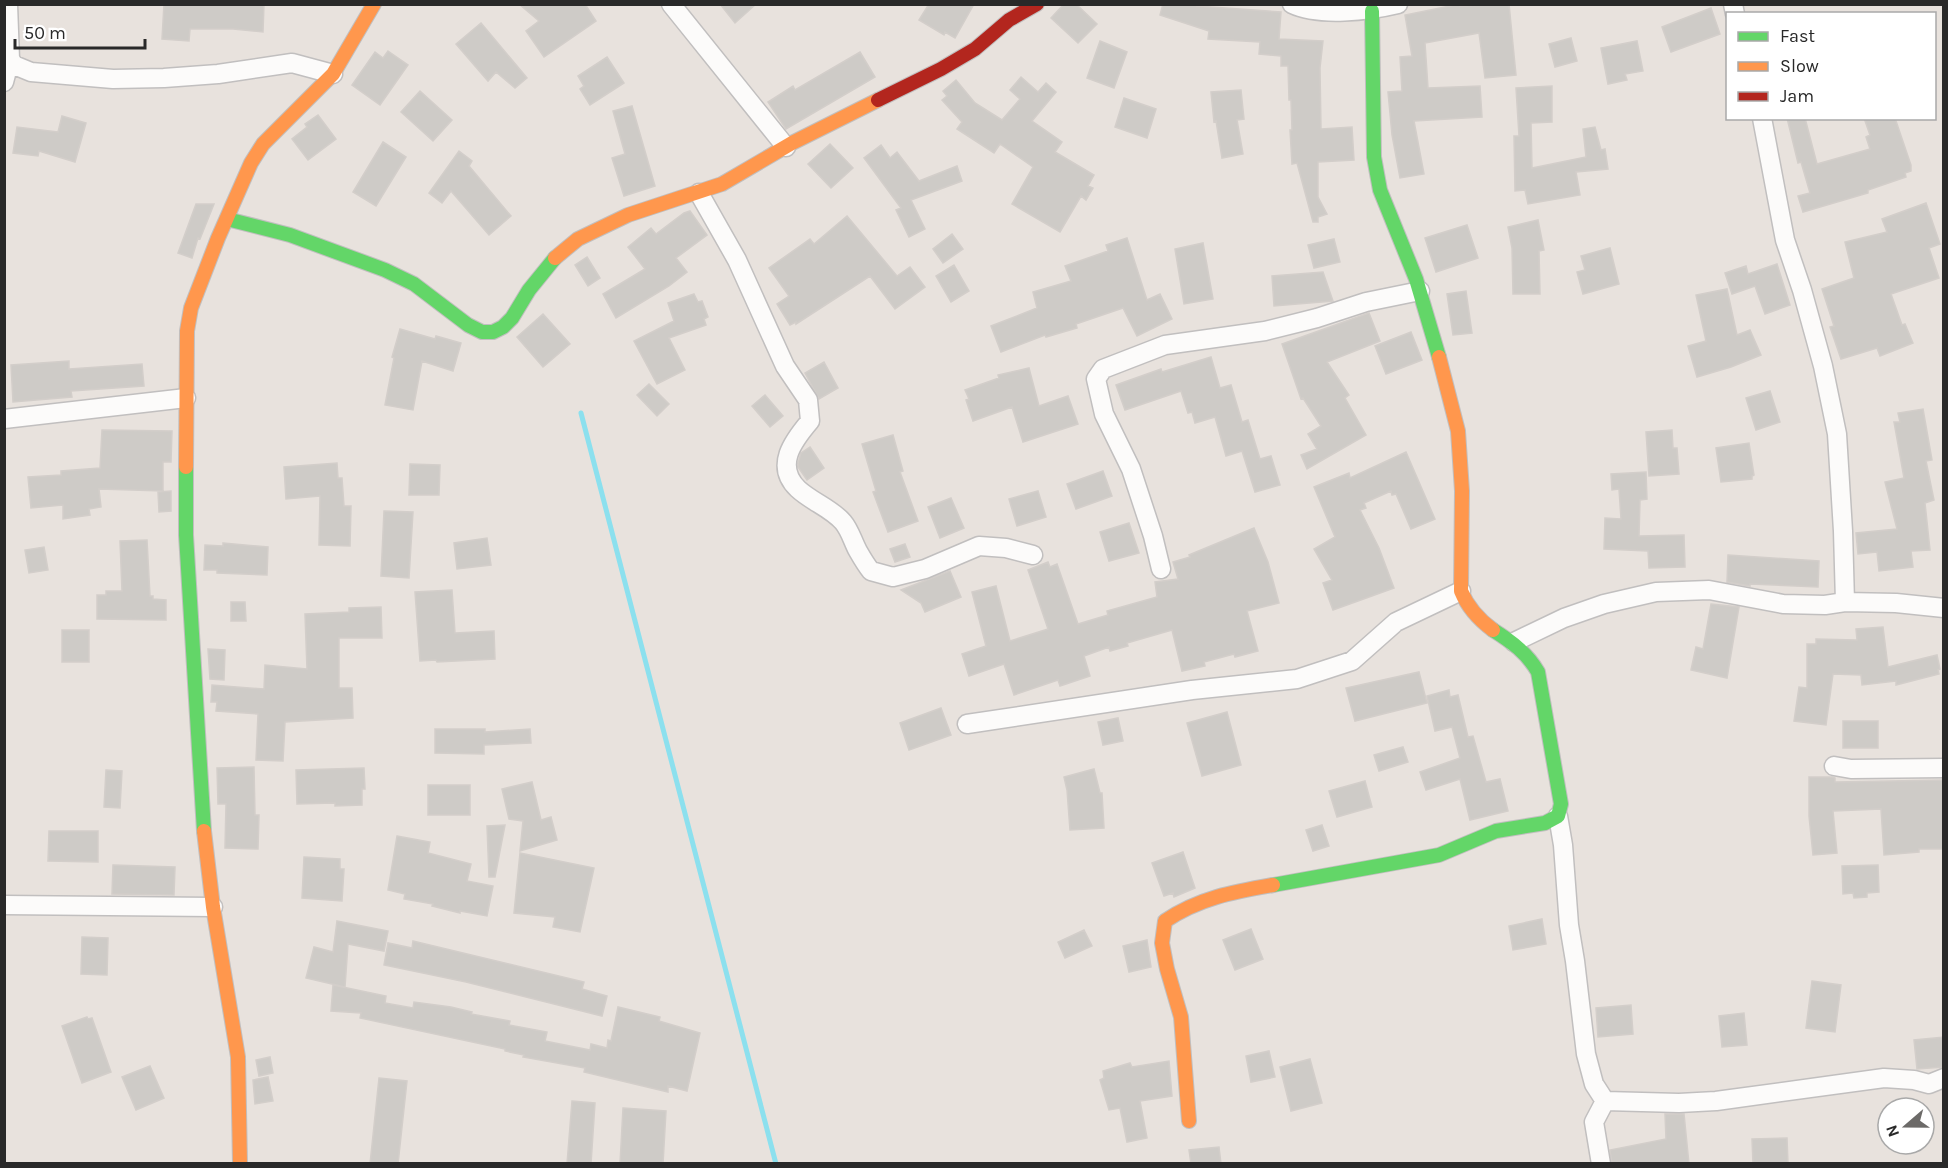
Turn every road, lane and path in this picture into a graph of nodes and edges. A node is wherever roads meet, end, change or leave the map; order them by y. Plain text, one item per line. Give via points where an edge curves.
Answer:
1 (8, 4) edge
2 (374, 4) edge
3 (671, 4) edge
4 (1037, 4) edge
5 (1292, 4) edge
6 (1398, 4) edge
7 (1349, 8) edge
8 (1372, 11) junction
9 (10, 59) junction
10 (333, 74) junction
11 (4, 82) edge
12 (1762, 120) edge
13 (786, 147) junction
14 (699, 193) junction
15 (227, 219) junction
16 (1420, 291) junction
17 (186, 398) junction
18 (4, 419) edge
19 (1033, 555) dead end
20 (1161, 569) dead end
21 (1461, 591) junction
22 (1845, 602) junction
23 (1944, 608) edge
24 (1514, 642) junction
25 (967, 724) dead end
26 (1834, 766) dead end
27 (1944, 768) edge
28 (1558, 816) junction
29 (4, 905) edge
30 (213, 907) junction
31 (1944, 1078) edge
32 (1605, 1101) junction
33 (1189, 1121) dead end
34 (240, 1164) edge
35 (1601, 1164) edge

1 - 9 street
2 - 10 street
3 - 13 street
4 - 13 street via 941,69
5 - 7 street via 1301,9
6 - 8 street
7 - 8 street
8 - 16 street via 1374,157 1387,211
9 - 10 street via 20,69 31,72 112,79 218,74 292,63
9 - 11 street
10 - 15 street via 263,144
12 - 22 street via 1785,240 1823,366 1837,434
13 - 14 street
14 - 15 street via 628,215 578,239 551,262 512,318 493,332 468,325 414,284 385,270 299,238
14 - 19 street via 786,366 808,400 810,421 787,458 787,475 799,490 844,523 870,571 893,577 979,546
15 - 17 street via 191,308
16 - 20 street via 1265,331 1165,345 1103,369 1096,379 1104,414 1131,469
16 - 21 street via 1458,431
17 - 18 street
17 - 30 street via 186,535 205,845
21 - 24 street via 1471,613
21 - 25 street via 1396,622 1352,661 1297,679 1192,690
22 - 23 street
22 - 24 street via 1783,604 1708,590 1656,592 1564,618
24 - 28 street via 1538,672 1561,804
26 - 27 street
28 - 32 street via 1586,1054 1594,1084
28 - 33 street via 1545,823 1496,831 1439,855 1229,893 1184,908 1165,921 1162,943 1181,1017
29 - 30 street
30 - 34 street via 237,1048
31 - 32 street via 1929,1084 1884,1078 1716,1101
32 - 35 street via 1594,1122

